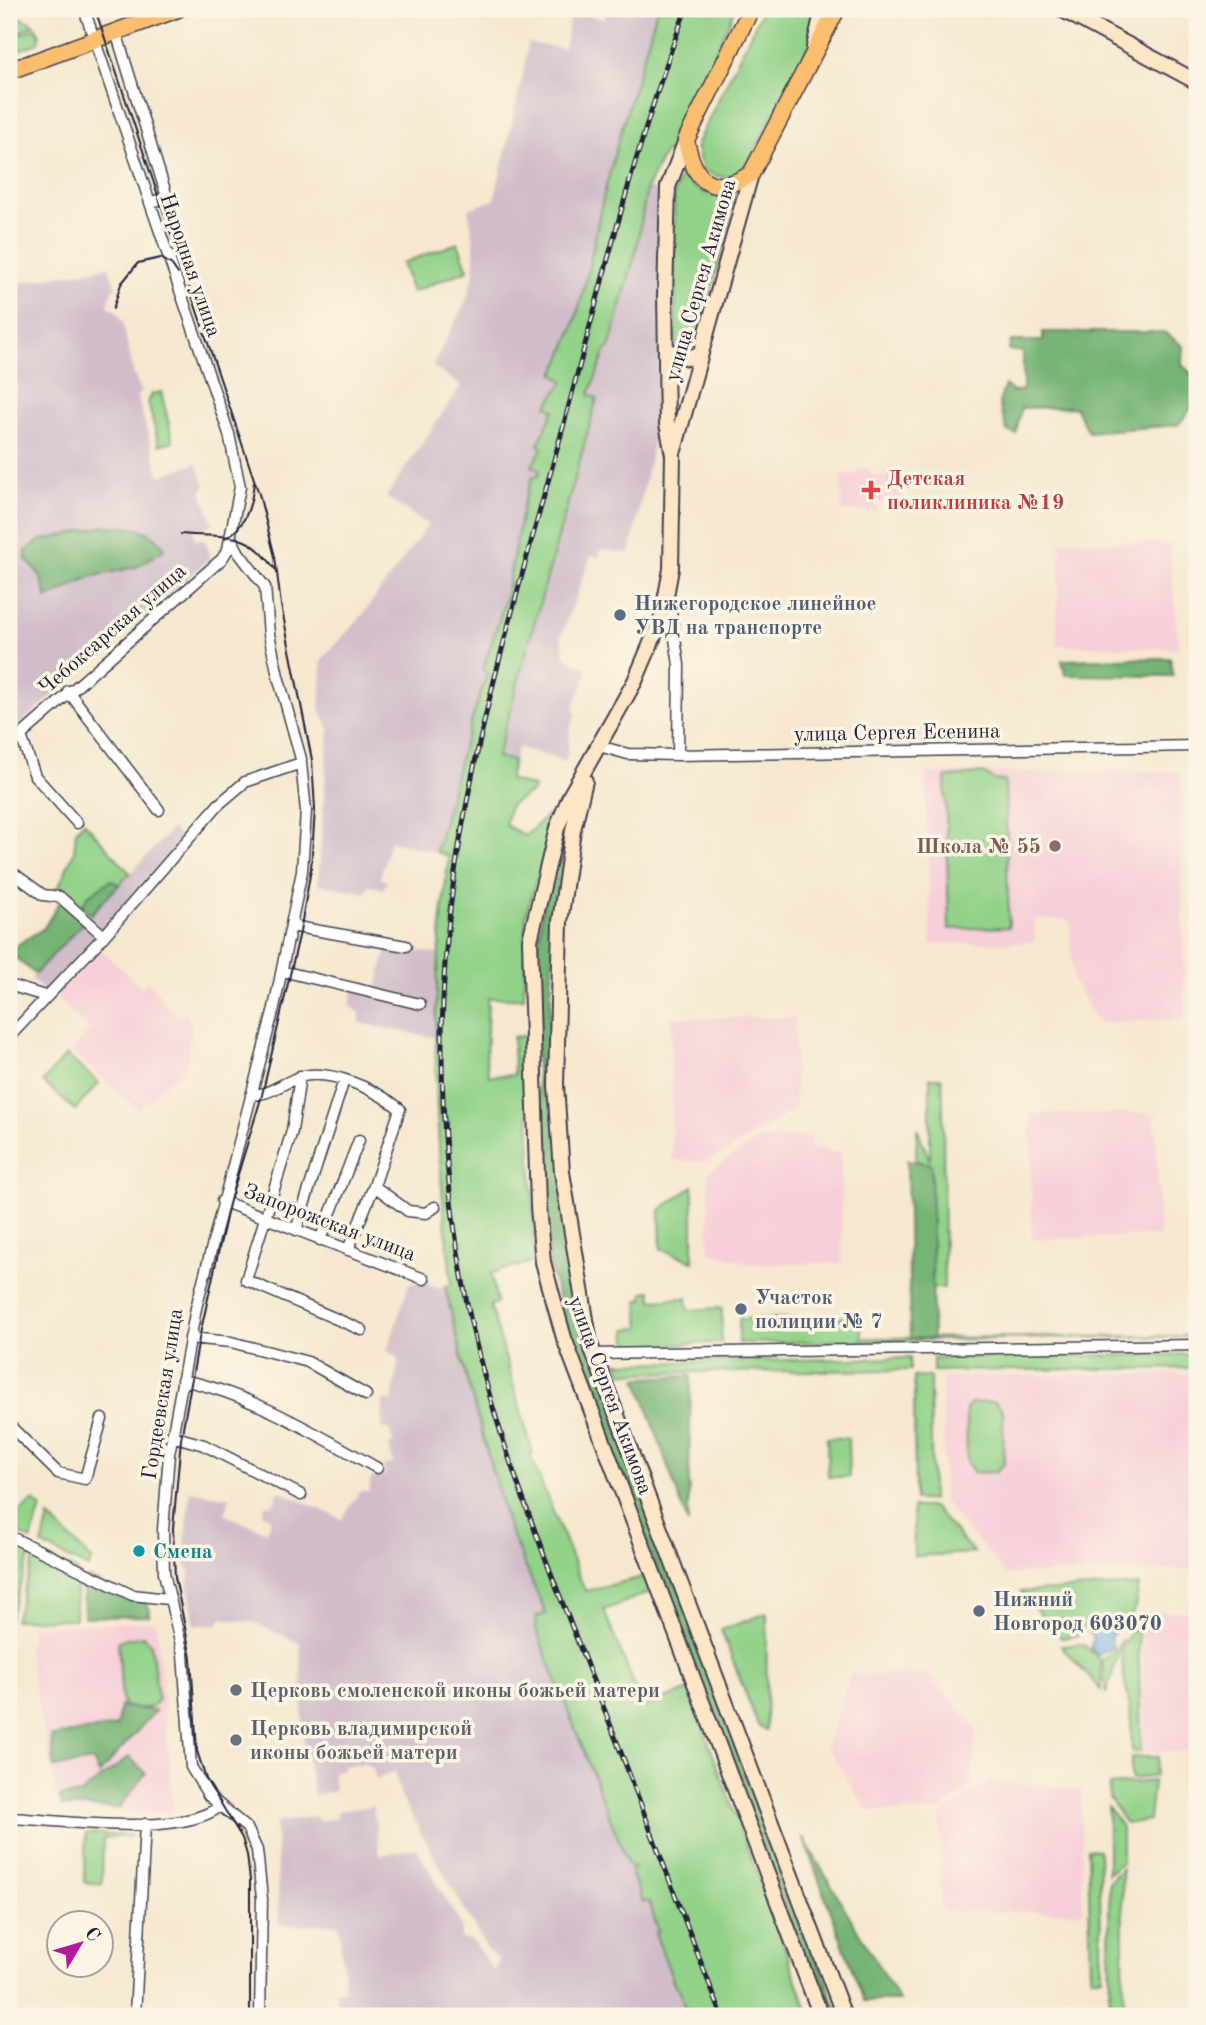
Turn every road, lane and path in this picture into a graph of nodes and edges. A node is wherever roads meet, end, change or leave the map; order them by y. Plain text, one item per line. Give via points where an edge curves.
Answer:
1 (84, 9) edge
2 (178, 9) edge
3 (751, 9) edge
4 (823, 9) edge
5 (837, 9) edge
6 (1061, 9) edge
7 (116, 32) junction
8 (94, 40) junction
9 (812, 55) junction
10 (9, 71) edge
11 (1197, 82) edge
12 (686, 140) junction
13 (751, 174) junction
14 (150, 203) junction
15 (667, 350) junction
16 (700, 355) junction
17 (673, 455) junction
18 (230, 536) junction
19 (668, 592) junction
20 (68, 691) junction
21 (21, 736) junction
22 (9, 746) edge
23 (598, 746) junction
24 (1197, 746) edge
25 (678, 755) junction
26 (301, 761) junction
27 (159, 810) dead end
28 (77, 823) dead end
29 (565, 827) junction
30 (9, 870) edge
31 (291, 926) junction
32 (104, 936) junction
33 (406, 946) dead end
34 (282, 971) junction
35 (9, 985) edge
36 (45, 996) junction
37 (420, 1004) dead end
38 (9, 1037) edge
39 (300, 1076) junction
40 (344, 1080) junction
41 (251, 1095) junction
42 (359, 1140) dead end
43 (374, 1186) junction
44 (222, 1201) junction
45 (435, 1207) dead end
46 (264, 1218) junction
47 (296, 1230) junction
48 (320, 1240) junction
49 (348, 1250) junction
50 (424, 1279) dead end
51 (362, 1330) dead end
52 (190, 1338) junction
53 (1197, 1345) edge
54 (593, 1354) junction
55 (182, 1380) junction
56 (366, 1395) dead end
57 (102, 1419) dead end
58 (9, 1425) edge
59 (172, 1436) junction
60 (377, 1468) dead end
61 (301, 1494) dead end
62 (9, 1536) edge
63 (168, 1599) junction
64 (219, 1807) junction
65 (9, 1818) edge
66 (145, 1824) junction
67 (135, 2016) edge
68 (260, 2016) edge
69 (821, 2016) edge
70 (844, 2016) edge

1 - 8 street, Народная улица
2 - 7 main road
3 - 12 main road, улица Сергея Акимова
4 - 9 main road
5 - 9 main road, улица Сергея Акимова
6 - 11 main road
7 - 8 main road
7 - 14 street via 167,197
8 - 10 main road
8 - 14 street, Народная улица
9 - 13 main road, улица Сергея Акимова
12 - 13 main road via 691,164 709,183 735,184
12 - 15 main road, улица Сергея Акимова via 668,187
13 - 16 main road, улица Сергея Акимова
14 - 18 street, Народная улица via 237,464 240,487
15 - 16 main road via 688,358
15 - 17 main road, улица Сергея Акимова via 667,425
16 - 17 main road, улица Сергея Акимова
17 - 19 main road, улица Сергея Акимова
18 - 20 street, Чебоксарская улица via 222,559
18 - 26 street, Гордеевская улица via 265,586 273,655
19 - 23 main road, улица Сергея Акимова via 653,643
19 - 25 street via 679,665
20 - 21 street, Чебоксарская улица
20 - 27 street
21 - 22 street, Чебоксарская улица
21 - 28 street via 35,776
23 - 25 street, улица Сергея Есенина via 628,754
23 - 29 main road, улица Сергея Акимова via 570,796
24 - 25 street, улица Сергея Есенина
26 - 31 street, Гордеевская улица via 306,811 302,871
26 - 32 street via 245,782 218,805
29 - 54 main road, улица Сергея Акимова via 556,1085 562,1172
29 - 69 main road, улица Сергея Акимова via 541,883 530,940 538,1207 548,1281 572,1358
30 - 32 street via 43,895 60,897
31 - 33 street
31 - 34 street, Гордеевская улица
32 - 36 street
34 - 37 street
34 - 41 street, Гордеевская улица
35 - 36 street
36 - 38 street
39 - 40 street
39 - 41 street via 262,1095
39 - 46 street via 292,1131
40 - 43 street via 385,1096 400,1109
40 - 47 street
41 - 44 street, Гордеевская улица
42 - 48 street
43 - 45 street via 408,1211 426,1213
43 - 49 street
44 - 46 street, Запорожская улица
44 - 52 street, Гордеевская улица
46 - 47 street, Запорожская улица
46 - 51 street via 246,1280
47 - 48 street, Запорожская улица
48 - 49 street, Запорожская улица
49 - 50 street, Запорожская улица
52 - 55 street, Гордеевская улица
52 - 56 street via 231,1342 308,1362
53 - 54 street
54 - 70 main road, улица Сергея Акимова
55 - 59 street, Гордеевская улица
55 - 60 street via 257,1406
57 - 58 street via 85,1479 58,1473
59 - 61 street via 204,1445
59 - 63 street, Гордеевская улица via 163,1530
62 - 63 street via 132,1595
63 - 64 street, Гордеевская улица via 183,1654 191,1766
64 - 66 street via 183,1821
64 - 68 street, Гордеевская улица via 247,1828 257,1850 262,1899
65 - 66 street
66 - 67 street

